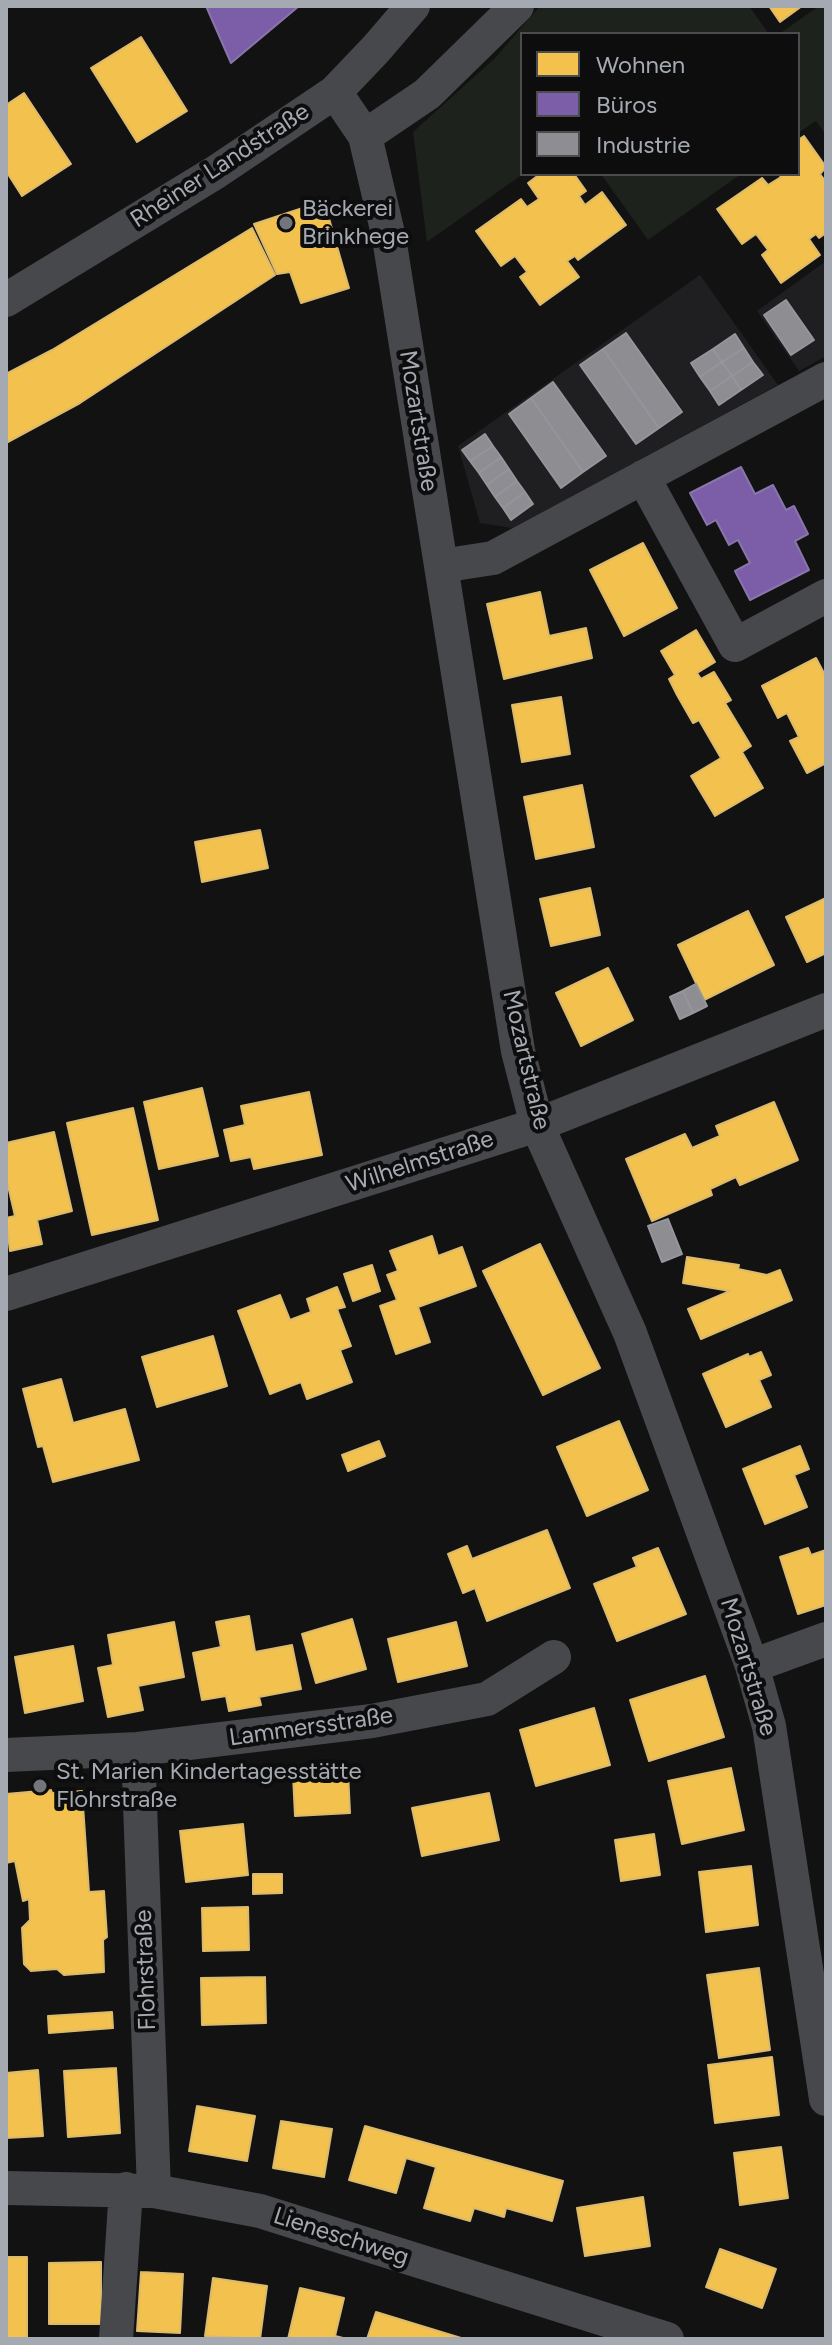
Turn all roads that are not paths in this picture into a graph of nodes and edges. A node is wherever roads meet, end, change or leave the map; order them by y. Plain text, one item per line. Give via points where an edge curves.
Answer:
1 (413, 6) edge
2 (517, 6) edge
3 (335, 92) junction
4 (365, 136) junction
5 (6, 300) edge
6 (826, 379) edge
7 (643, 477) junction
8 (441, 566) junction
9 (826, 596) edge
10 (826, 1010) edge
11 (537, 1125) junction
12 (6, 1294) edge
13 (826, 1639) edge
14 (554, 1657) dead end
15 (752, 1666) junction
16 (138, 1749) junction
17 (6, 1755) edge
18 (826, 2099) edge
19 (6, 2188) edge
20 (140, 2190) junction
21 (116, 2339) edge
22 (667, 2339) edge

1 - 3 street, Rheiner Landstraße
2 - 4 street via 427,94
3 - 4 street, Mozartstraße
3 - 5 street, Rheiner Landstraße via 216,172
4 - 8 street, Mozartstraße via 389,238
6 - 7 street
7 - 8 street via 493,558
7 - 9 street via 735,645
8 - 11 street, Mozartstraße via 518,1051
10 - 11 street, Wilhelmstraße
11 - 12 street, Wilhelmstraße
11 - 15 street, Mozartstraße via 630,1333
13 - 15 street
14 - 16 street, Lammersstraße via 487,1699 372,1721
15 - 18 street, Mozartstraße via 769,1726
16 - 17 street, Lammersstraße
16 - 20 street, Flohrstraße
19 - 20 street, Lieneschweg
20 - 21 street, Flohrstraße
20 - 22 street, Lieneschweg via 260,2211

